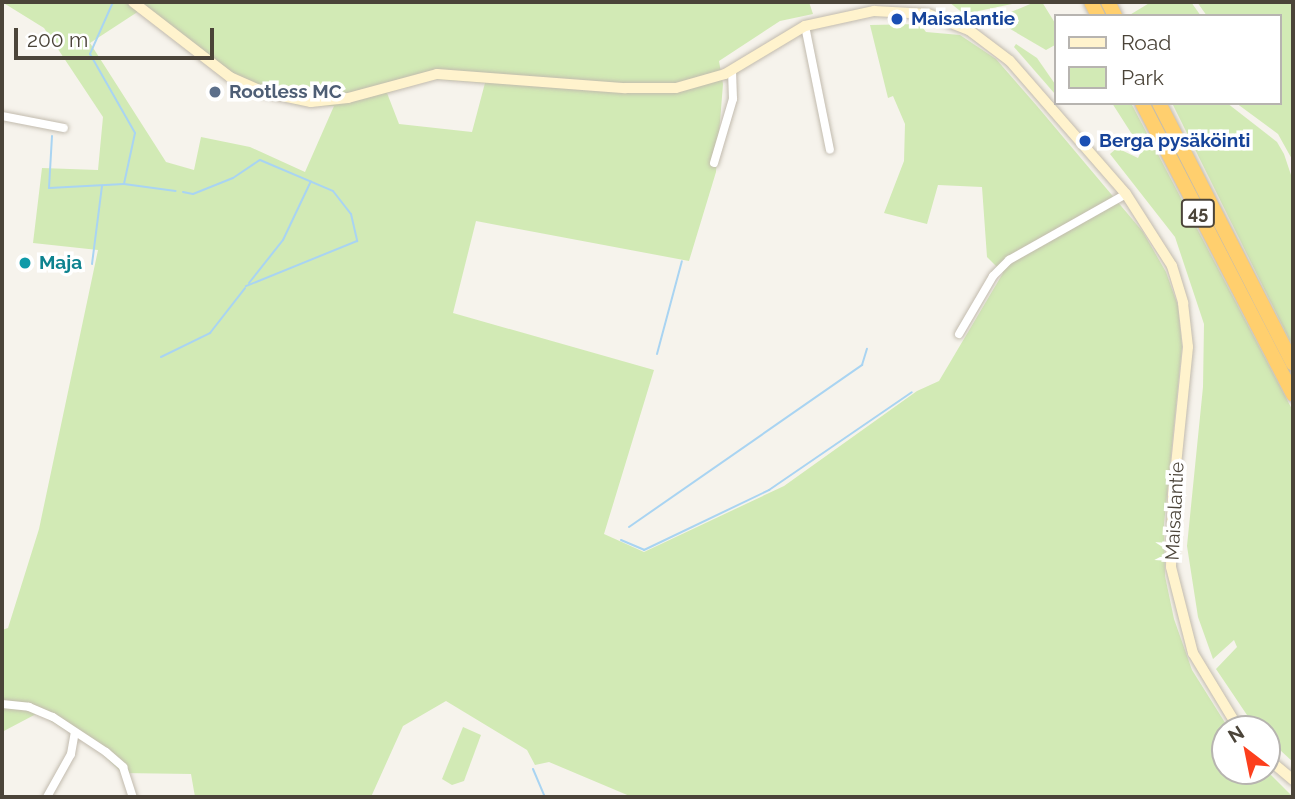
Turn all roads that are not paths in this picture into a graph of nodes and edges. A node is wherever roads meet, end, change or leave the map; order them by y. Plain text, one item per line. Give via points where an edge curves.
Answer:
1 (133, 2) edge
2 (805, 26) junction
3 (732, 70) junction
4 (1143, 105) edge
5 (1160, 105) edge
6 (2, 116) edge
7 (64, 128) dead end
8 (830, 150) dead end
9 (713, 163) dead end
10 (1126, 194) junction
11 (959, 334) dead end
12 (1293, 364) edge
13 (1293, 394) edge
14 (2, 704) edge
15 (1230, 715) edge
16 (75, 732) junction
17 (47, 797) edge
18 (133, 797) edge

1 - 3 main road, Maisalantie via 230,77 294,101 348,98 436,74 656,89 696,84
2 - 3 main road, Maisalantie
2 - 8 street
2 - 10 main road, Maisalantie via 890,10 928,14 969,30 1010,61
3 - 9 street via 733,99
4 - 13 highway, 45
5 - 12 highway, 45
6 - 7 street
10 - 11 street via 1009,261 993,276
10 - 15 main road, Maisalantie via 1164,250 1187,323 1187,372 1170,545 1178,607 1202,673
14 - 16 street via 29,707
16 - 17 street via 71,754
16 - 18 street via 123,767

